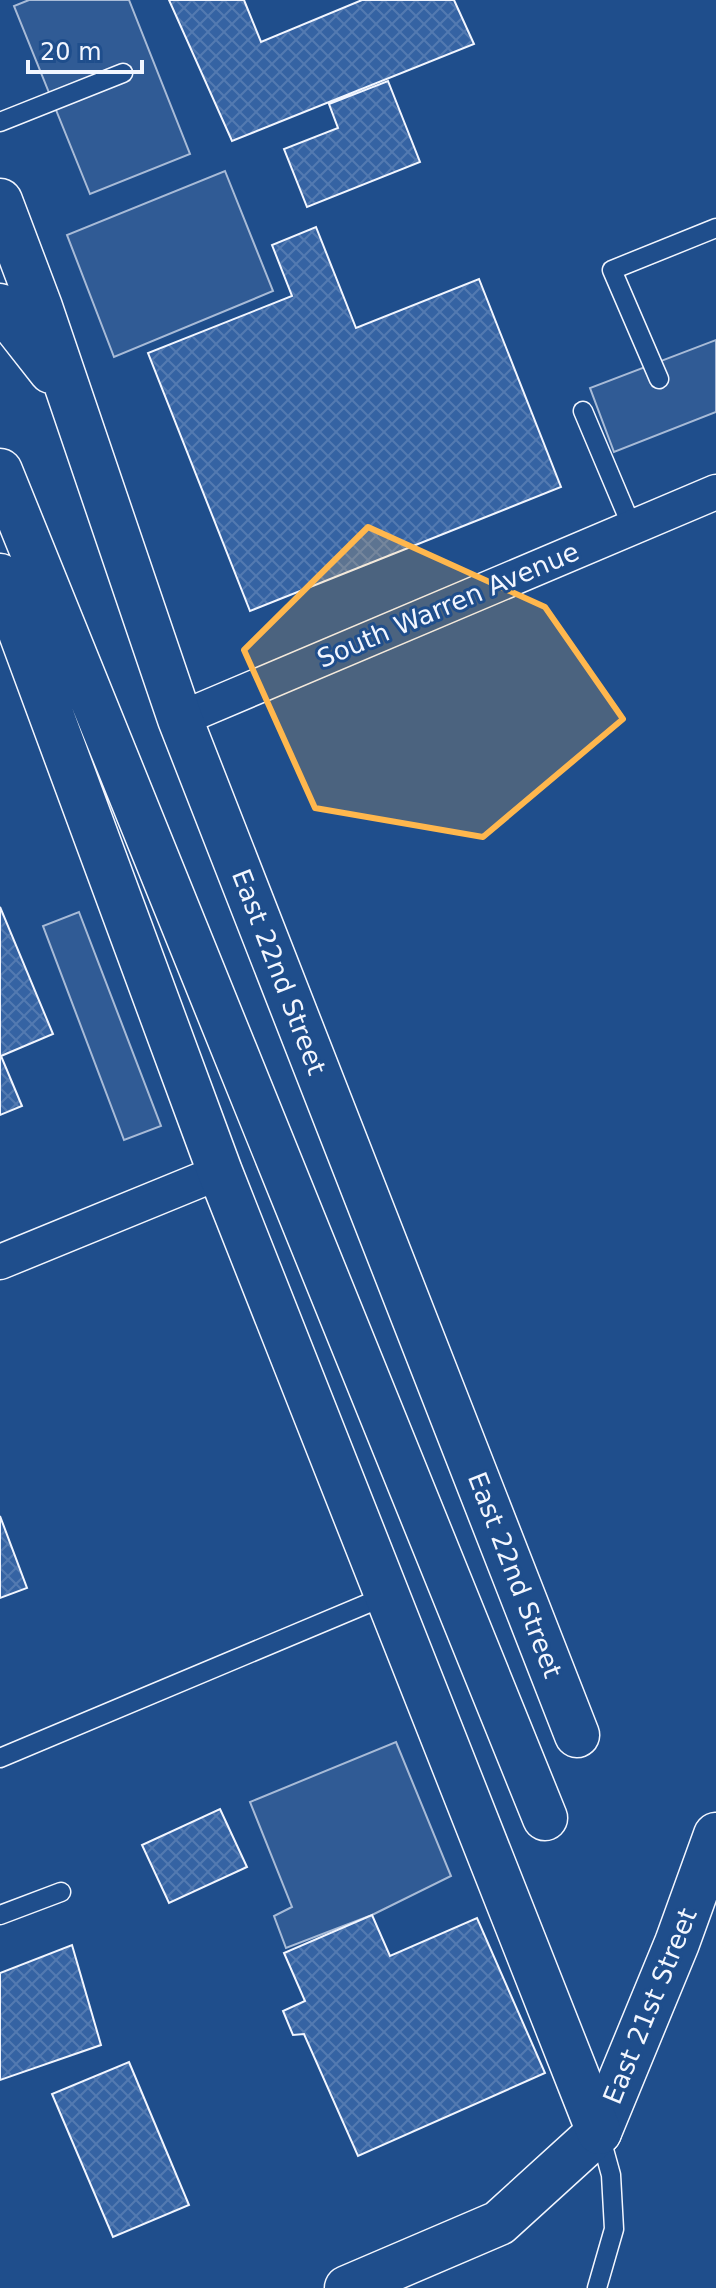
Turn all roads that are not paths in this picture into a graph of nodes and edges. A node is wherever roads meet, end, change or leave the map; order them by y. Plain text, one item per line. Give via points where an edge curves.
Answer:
1 (123, 73) dead end
2 (0, 122) edge
3 (0, 201) edge
4 (716, 228) edge
5 (0, 306) edge
6 (659, 379) dead end
7 (72, 398) junction
8 (583, 411) dead end
9 (0, 471) edge
10 (716, 492) edge
11 (632, 527) junction
12 (0, 576) edge
13 (180, 719) junction
14 (220, 1172) junction
15 (0, 1262) edge
16 (388, 1595) junction
17 (577, 1735) dead end
18 (0, 1758) edge
19 (545, 1818) dead end
20 (716, 1835) edge
21 (61, 1892) dead end
22 (0, 1915) edge
23 (599, 2132) junction
24 (347, 2288) edge
25 (597, 2288) edge

1 - 2 lane
3 - 7 main road, East 22nd Street
4 - 6 lane via 612,270
5 - 7 main road
7 - 13 main road, East 22nd Street
8 - 11 lane
9 - 19 main road
10 - 11 street, South Warren Avenue
11 - 13 street, South Warren Avenue
12 - 14 main road
13 - 17 main road, East 22nd Street
14 - 15 street
14 - 16 main road
16 - 18 lane
16 - 23 main road
20 - 23 main road, East 21st Street
21 - 22 lane
23 - 24 main road via 499,2223
23 - 25 lane via 611,2175 614,2229

